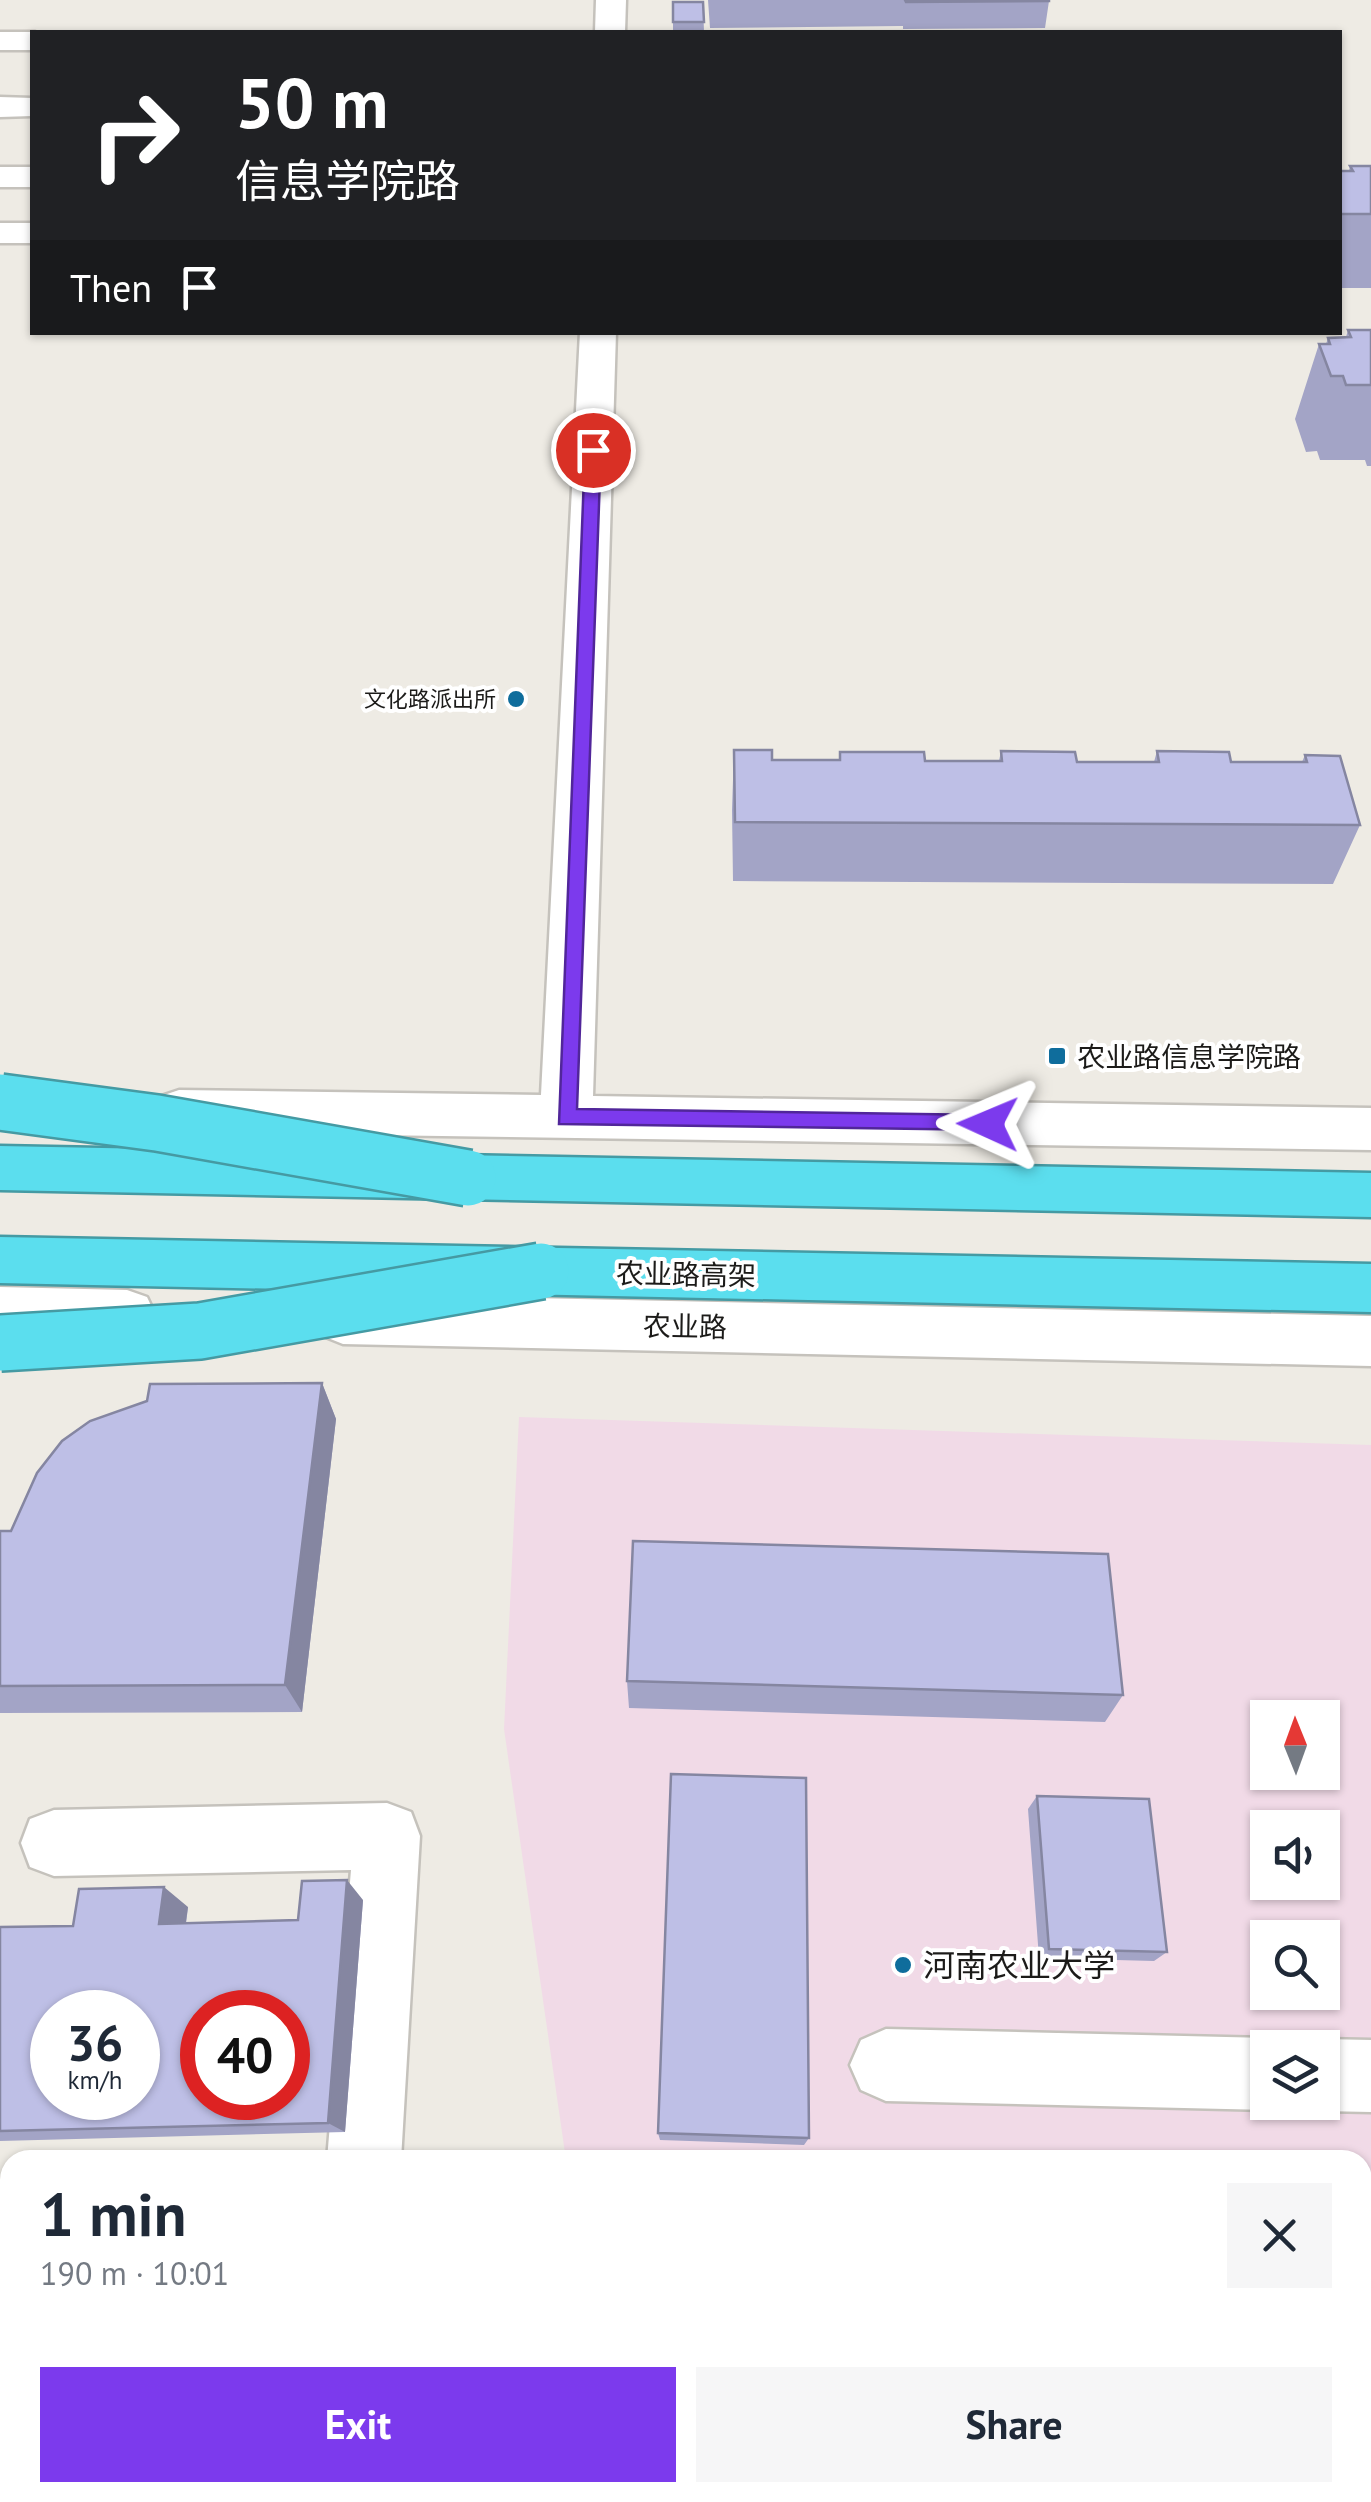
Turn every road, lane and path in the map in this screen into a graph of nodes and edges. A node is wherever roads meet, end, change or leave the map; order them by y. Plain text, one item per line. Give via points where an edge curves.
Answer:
1 (611, 0) edge
2 (610, 30) edge
3 (0, 40) edge
4 (30, 41) edge
5 (0, 106) edge
6 (30, 107) edge
7 (0, 177) edge
8 (30, 177) edge
9 (0, 233) edge
10 (30, 233) edge
11 (598, 335) edge
12 (0, 1105) edge
13 (566, 1118) junction
14 (1371, 1128) edge
15 (0, 1168) edge
16 (468, 1178) junction
17 (1371, 1195) edge
18 (0, 1260) edge
19 (541, 1271) junction
20 (1371, 1288) edge
21 (0, 1311) edge
22 (1371, 1341) edge
23 (0, 1343) edge
24 (54, 1843) dead end
25 (886, 2065) dead end
26 (1250, 2074) edge
27 (1340, 2075) edge
28 (1371, 2076) edge
29 (365, 2150) edge

1 - 2 street
3 - 4 street
5 - 6 street
7 - 8 street
9 - 10 street
11 - 13 street
12 - 13 street
12 - 16 highway, bridge via 158,1124
13 - 14 street
15 - 16 highway, bridge
16 - 17 highway
18 - 19 highway, 农业路高架, bridge
19 - 20 highway, 农业路高架
19 - 23 highway, bridge via 200,1330
21 - 22 street, 农业路
24 - 29 street via 387,1836
25 - 26 street
27 - 28 street

